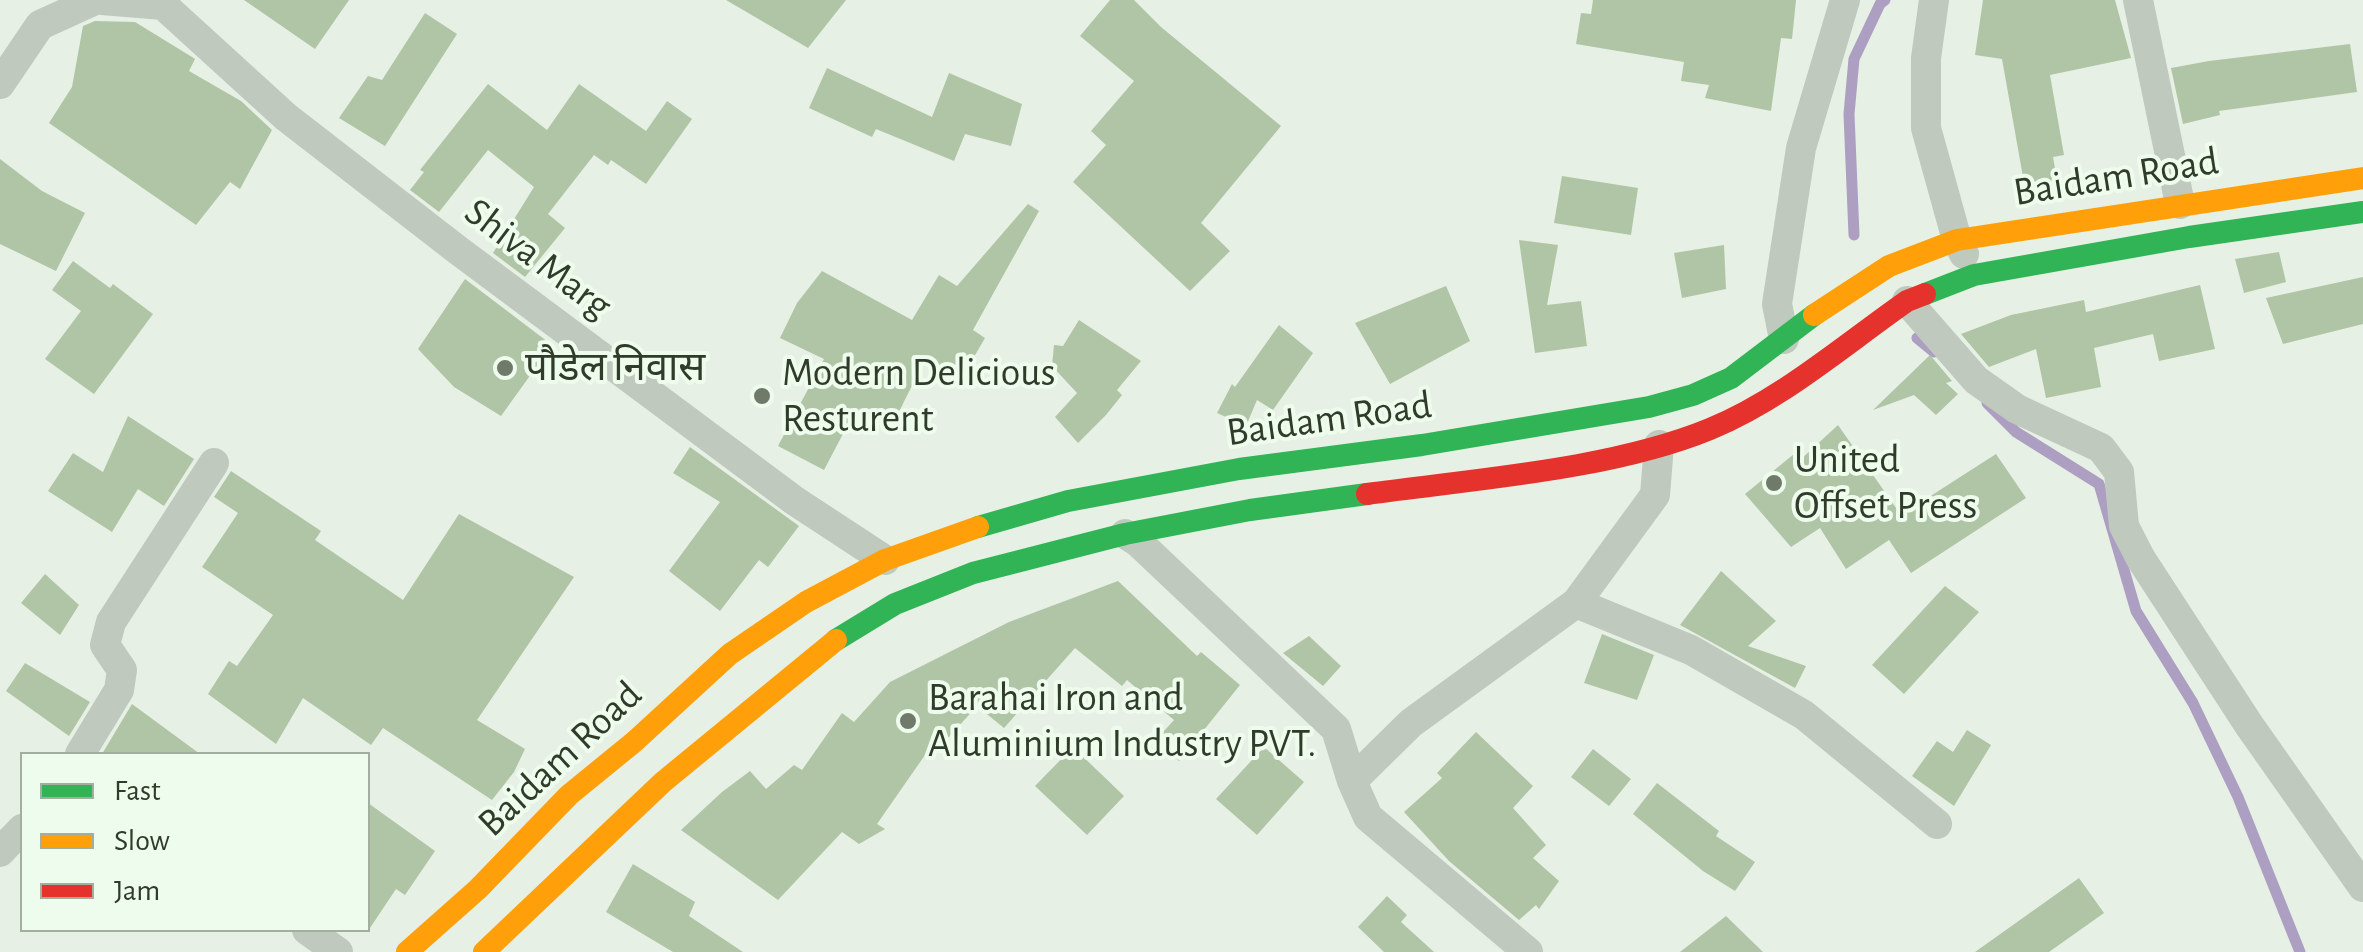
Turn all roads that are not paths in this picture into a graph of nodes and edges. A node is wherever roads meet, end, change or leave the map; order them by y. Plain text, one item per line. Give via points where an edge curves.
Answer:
1 (95, 0) edge
2 (102, 0) edge
3 (1845, 0) edge
4 (1934, 0) edge
5 (2138, 0) edge
6 (164, 2) edge
7 (0, 84) edge
8 (2363, 178) edge
9 (2180, 204) junction
10 (2363, 212) edge
11 (1957, 240) junction
12 (1974, 274) junction
13 (1907, 300) junction
14 (1784, 339) junction
15 (1658, 445) junction
16 (214, 462) dead end
17 (1125, 534) junction
18 (884, 560) junction
19 (1576, 603) junction
20 (81, 752) edge
21 (1352, 781) junction
22 (1938, 824) dead end
23 (20, 831) edge
24 (0, 852) edge
25 (2363, 888) edge
26 (311, 932) edge
27 (338, 952) edge
28 (407, 952) edge
29 (484, 952) edge
30 (1528, 952) edge

1 - 7 street via 40,25
2 - 6 street
3 - 14 street via 1801,148 1777,304
4 - 11 street via 1926,128
5 - 9 street
6 - 18 street, Shiva Marg via 286,117 459,252 795,502
8 - 9 main road, Baidam Road
9 - 11 main road, Baidam Road
10 - 12 main road, Baidam Road
11 - 12 street
11 - 14 main road, Baidam Road via 1889,266
12 - 13 main road, Baidam Road
13 - 15 main road, Baidam Road via 1752,409
13 - 25 street via 1976,380 2018,409 2101,448 2119,472 2124,526 2140,560
14 - 18 main road, Baidam Road via 1731,378 1649,407 1068,500
15 - 17 main road, Baidam Road via 1576,465
15 - 19 street via 1655,496
16 - 20 street via 112,622 106,645 122,670 119,690
17 - 21 street via 1336,729
17 - 29 main road, Baidam Road via 973,574 895,604 836,640 663,782
18 - 28 main road, Baidam Road via 730,654
19 - 21 street via 1411,723
19 - 22 street via 1691,650 1804,715
21 - 30 street via 1368,817
23 - 24 street
26 - 27 street

